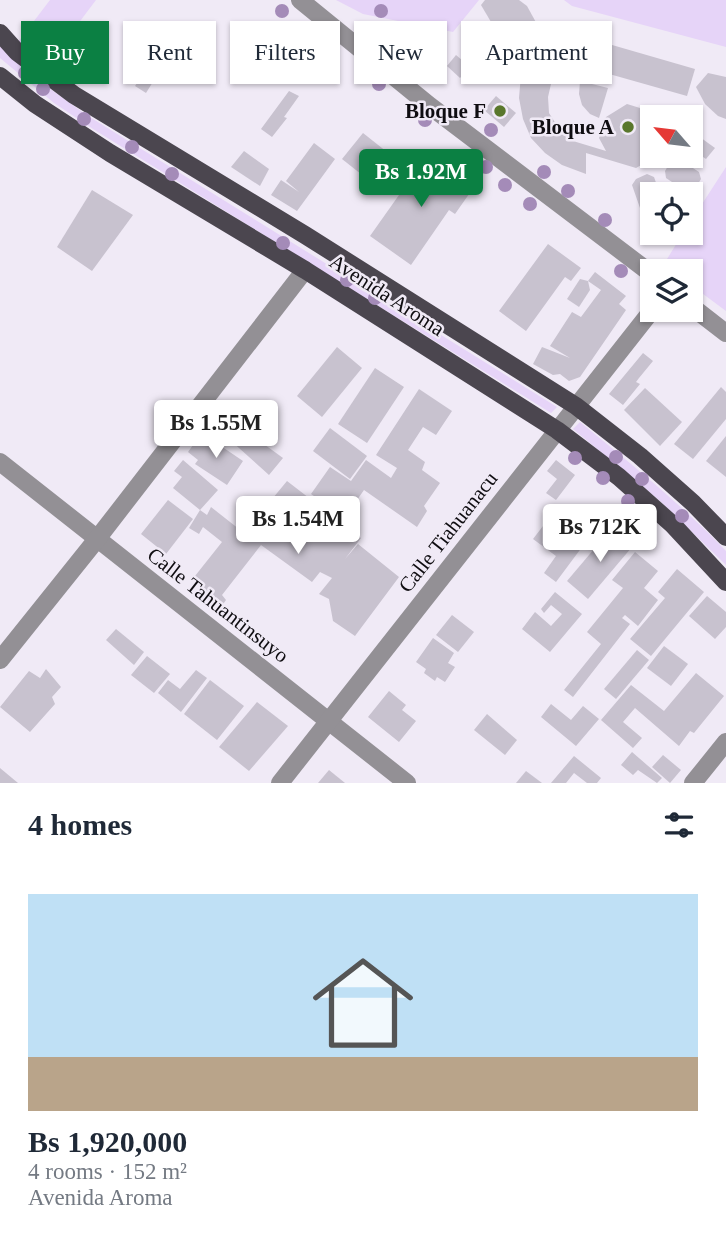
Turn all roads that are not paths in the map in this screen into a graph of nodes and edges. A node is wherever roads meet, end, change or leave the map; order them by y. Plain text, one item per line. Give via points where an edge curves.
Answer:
1 (300, 0) edge
2 (0, 33) edge
3 (0, 76) edge
4 (640, 265) edge
5 (305, 270) junction
6 (703, 315) edge
7 (643, 322) edge
8 (726, 333) edge
9 (576, 406) junction
10 (557, 430) junction
11 (0, 462) edge
12 (726, 537) edge
13 (97, 539) junction
14 (726, 582) edge
15 (0, 660) edge
16 (329, 720) junction
17 (726, 742) edge
18 (280, 783) edge
19 (407, 783) edge
20 (693, 783) edge

1 - 4 street via 430,106
2 - 9 main road, Avenida Aroma via 17,52 74,95
3 - 5 main road, Avenida Aroma via 99,146
5 - 10 main road, Avenida Aroma
5 - 13 street
6 - 8 street
7 - 9 street, Calle Tiahuanacu
9 - 10 street, Calle Tiahuanacu
9 - 12 main road, Avenida Aroma via 640,456
10 - 14 main road, Avenida Aroma via 673,525
10 - 16 street, Calle Tiahuanacu
11 - 13 street, Calle Tahuantinsuyo
13 - 15 street
13 - 16 street, Calle Tahuantinsuyo
16 - 18 street, Calle Tiahuanacu
16 - 19 street, Calle Tahuantinsuyo
17 - 20 street

